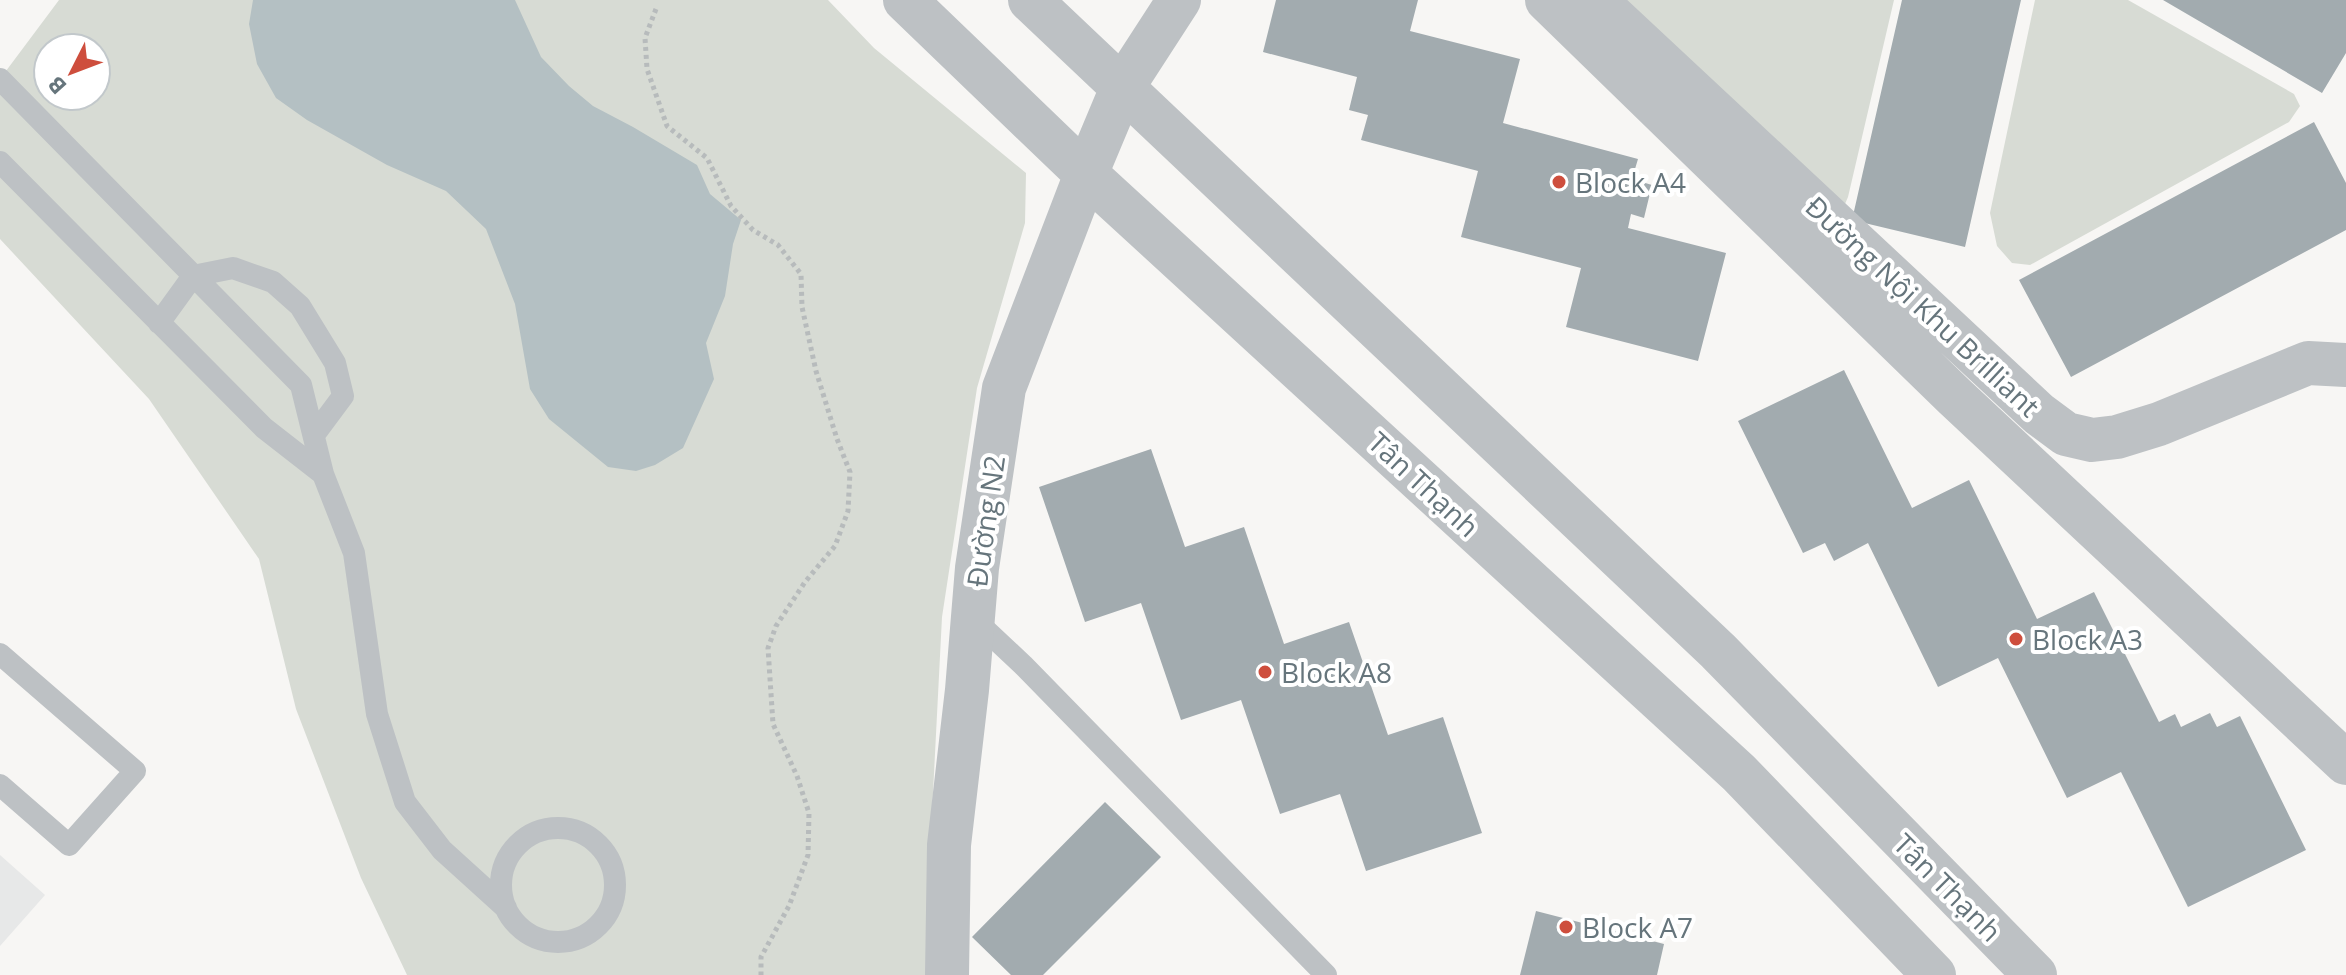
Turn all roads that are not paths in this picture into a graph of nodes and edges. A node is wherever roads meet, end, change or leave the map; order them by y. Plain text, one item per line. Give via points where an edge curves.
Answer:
1 (905, 0) edge
2 (1030, 0) edge
3 (1179, 0) edge
4 (1547, 0) edge
5 (1595, 0) edge
6 (0, 79) edge
7 (1122, 88) junction
8 (0, 162) edge
9 (1086, 174) junction
10 (193, 276) junction
11 (159, 323) junction
12 (2346, 343) edge
13 (2327, 364) edge
14 (314, 435) junction
15 (323, 474) junction
16 (973, 618) junction
17 (0, 654) edge
18 (2346, 763) edge
19 (0, 785) edge
20 (506, 908) junction
21 (947, 975) edge
22 (1326, 975) edge
23 (1934, 975) edge
24 (2035, 975) edge

1 - 9 street, Tân Thạnh
2 - 7 street, Tân Thạnh
3 - 7 street, Đường N2
4 - 18 street via 1954,396
5 - 13 street, Đường Nội Khu Brilliant via 2066,434 2092,440 2117,437
6 - 10 lane
7 - 9 street, Đường N2
7 - 24 street, Tân Thạnh via 1718,651
8 - 11 lane
9 - 16 street, Đường N2 via 1004,388
9 - 23 street, Tân Thạnh via 1739,773
10 - 11 lane
10 - 14 lane via 301,385
10 - 14 lane via 233,268 273,282 300,306 335,363 343,396
11 - 15 lane via 264,428
12 - 13 street, Đường Nội Khu Brilliant
14 - 15 lane
15 - 20 lane via 354,553 377,714 405,802 442,850
16 - 21 street, Đường N2 via 949,845
16 - 22 lane
17 - 19 lane via 135,771 69,845
20 - 20 lane via 531,935 569,941 601,923 611,907 614,871 594,840 576,830 540,830 510,854 501,889

